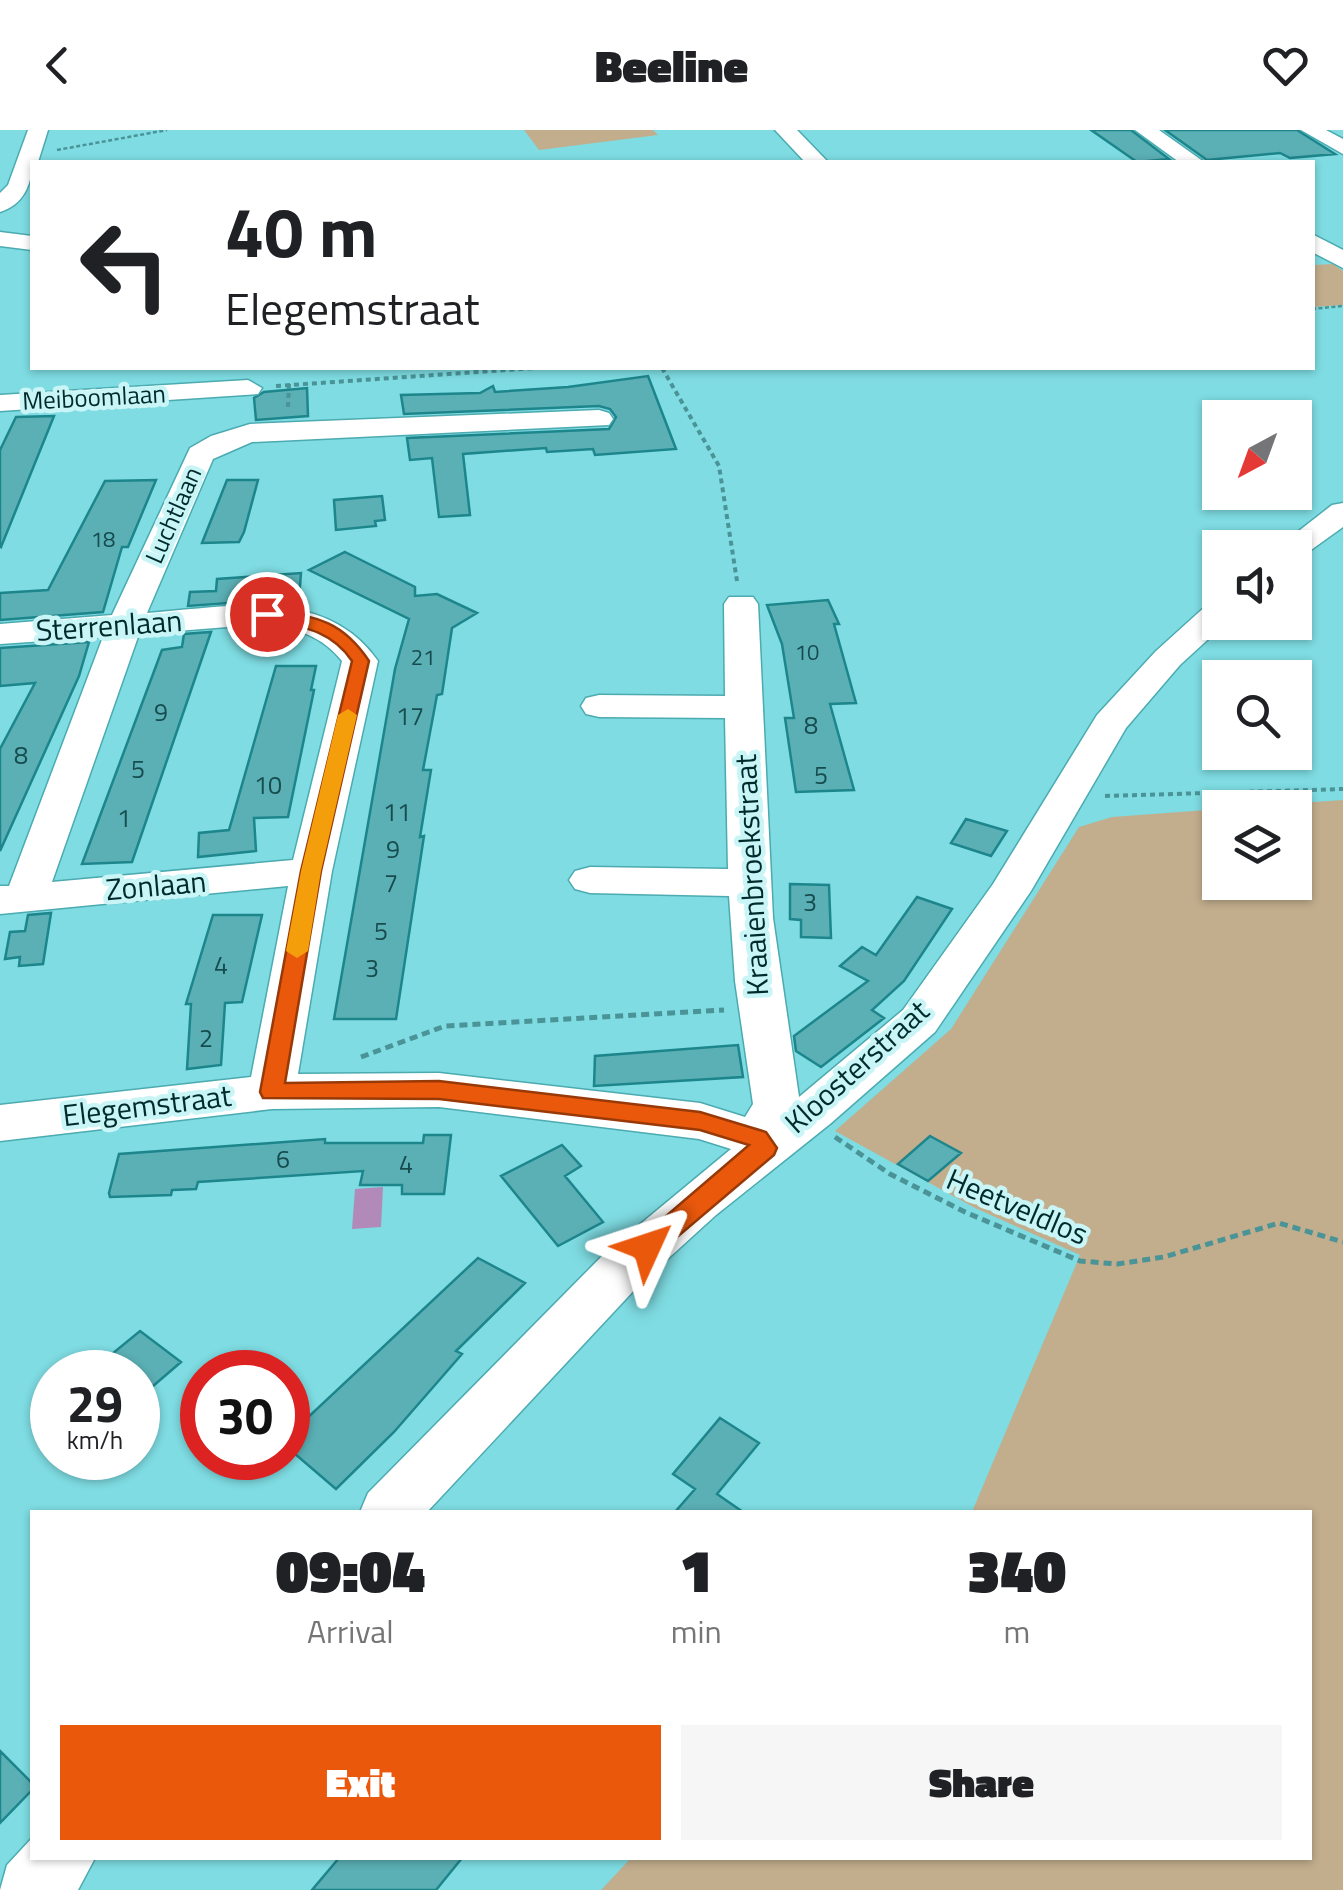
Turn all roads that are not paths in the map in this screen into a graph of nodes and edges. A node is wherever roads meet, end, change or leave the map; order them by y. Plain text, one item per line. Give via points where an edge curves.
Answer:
1 (786, 130) edge
2 (1146, 130) edge
3 (28, 142) edge
4 (816, 160) edge
5 (1190, 160) edge
6 (0, 205) edge
7 (0, 239) edge
8 (30, 243) edge
9 (1315, 244) edge
10 (1343, 261) edge
11 (248, 388) road end
12 (0, 403) edge
13 (599, 419) dead end
14 (1343, 512) edge
15 (1312, 535) edge
16 (741, 604) road end
17 (125, 624) junction
18 (1202, 627) edge
19 (0, 634) edge
20 (599, 706) dead end
21 (744, 707) junction
22 (311, 871) junction
23 (590, 880) dead end
24 (749, 882) junction
25 (12, 899) edge
26 (272, 1092) junction
27 (0, 1123) edge
28 (761, 1143) junction
29 (391, 1510) edge
30 (59, 1860) edge
31 (32, 1890) edge

1 - 4 street
2 - 5 street
3 - 6 street via 18,188
7 - 8 street
9 - 10 street
11 - 12 street, Meiboomlaan
13 - 17 street, Luchtlaan via 287,430 221,442 200,454 190,472
14 - 15 street
16 - 21 street, Kraaienbroekstraat
17 - 19 street, Sterrenlaan
17 - 22 street, Sterrenlaan via 267,614 309,621 346,639 360,661
17 - 25 street, Luchtlaan
18 - 28 street, Kloosterstraat via 1110,722 1010,891 919,1021 806,1117
20 - 21 street
21 - 24 street, Kraaienbroekstraat
22 - 25 street, Zonlaan
22 - 26 street, Sterrenlaan
23 - 24 street
24 - 28 street, Kraaienbroekstraat via 758,1008 776,1105
26 - 27 street, Elegemstraat
26 - 28 street, Elegemstraat via 439,1090 681,1119
28 - 29 street, Kloosterstraat via 621,1270
30 - 31 street

